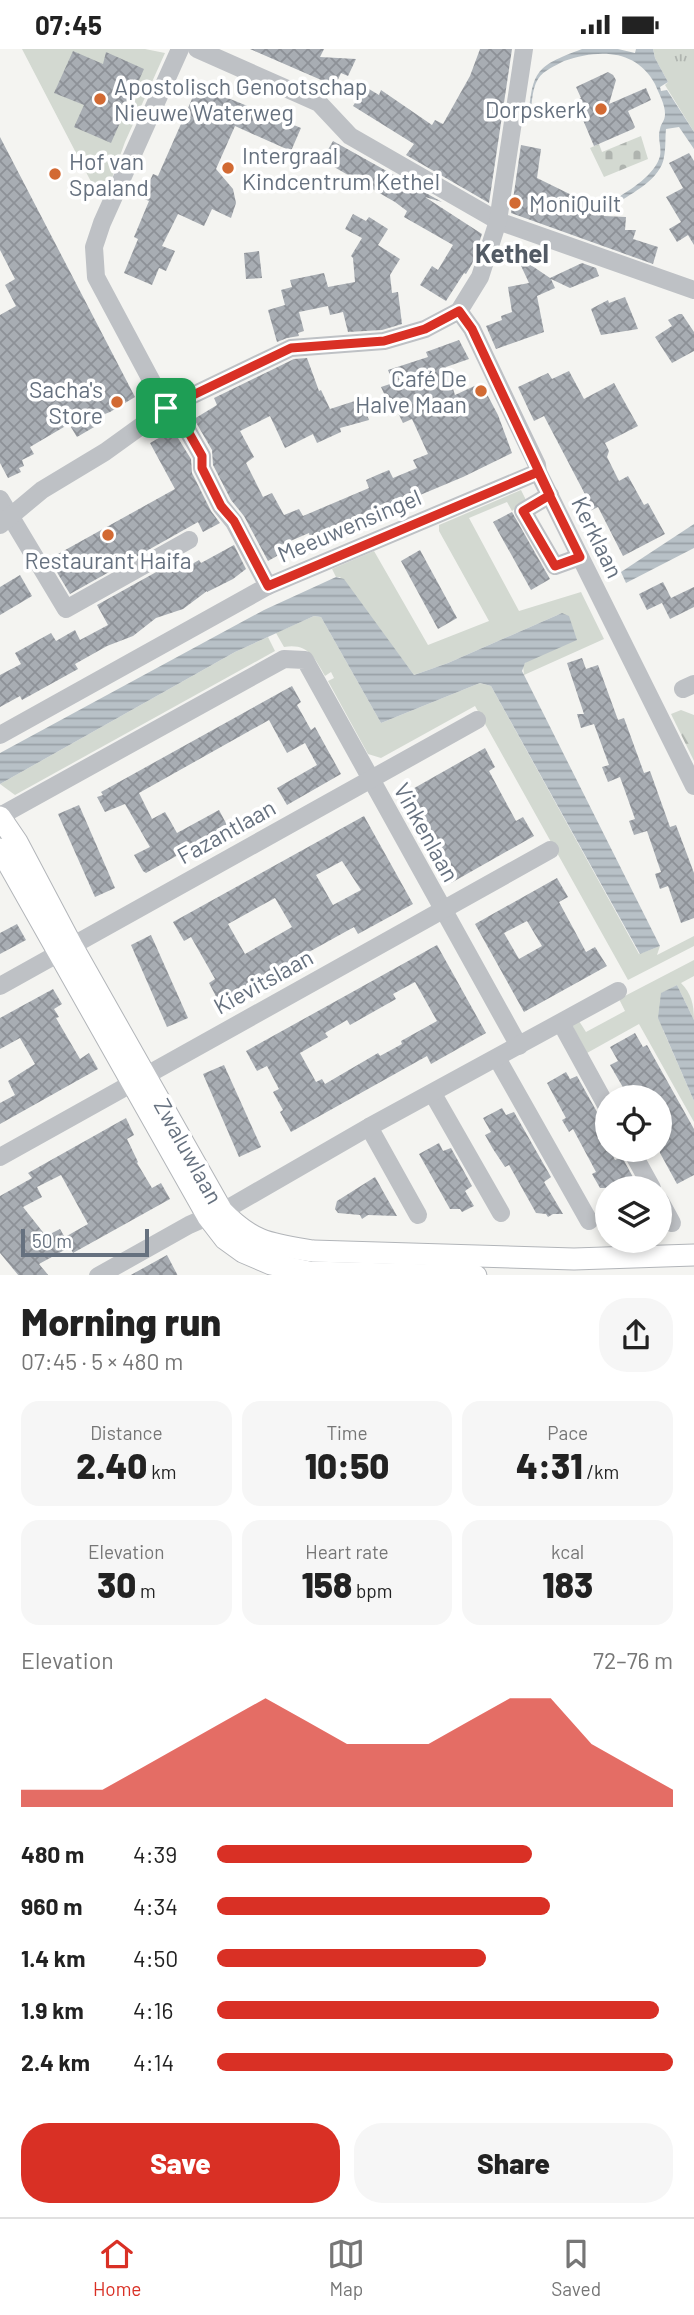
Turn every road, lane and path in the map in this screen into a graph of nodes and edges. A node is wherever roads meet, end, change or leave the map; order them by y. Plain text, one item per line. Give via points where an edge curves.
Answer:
1 (180, 49) edge
2 (197, 49) edge
3 (523, 49) edge
4 (498, 221) junction
5 (694, 290) edge
6 (459, 311) junction
7 (166, 408) junction
8 (538, 472) junction
9 (550, 495) junction
10 (0, 499) edge
11 (5, 521) edge
12 (190, 540) dead end
13 (580, 557) junction
14 (268, 586) junction
15 (477, 720) dead end
16 (0, 735) edge
17 (370, 780) junction
18 (694, 786) edge
19 (0, 816) edge
20 (0, 849) edge
21 (550, 850) dead end
22 (442, 910) junction
23 (65, 949) junction
24 (0, 986) edge
25 (618, 991) dead end
26 (561, 1023) junction
27 (519, 1046) junction
28 (497, 1058) junction
29 (138, 1078) junction
30 (595, 1085) edge
31 (433, 1094) junction
32 (369, 1127) junction
33 (0, 1157) edge
34 (501, 1213) dead end
35 (215, 1214) junction
36 (418, 1215) dead end
37 (589, 1221) dead end
38 (694, 1255) edge
39 (107, 1273) edge
40 (434, 1275) edge

1 - 7 street via 94,247 96,277
2 - 4 street via 319,103 351,136
3 - 4 street
4 - 5 street
4 - 6 street via 480,277
6 - 7 street via 425,329 384,341 291,348
6 - 8 street, Kerklaan via 472,329
7 - 11 street via 42,490
7 - 14 street via 185,426 221,506 234,521
8 - 9 street, Kerklaan
8 - 14 street, Meeuwensingel
9 - 13 street, Kerklaan
9 - 13 street via 523,511 555,566
10 - 11 street
11 - 12 street via 66,609
13 - 18 street, Kerklaan
14 - 16 street, Meeuwensingel
15 - 17 street, Fazantlaan
17 - 19 street, Vinkenlaan via 305,660 284,659
17 - 22 street, Vinkenlaan
17 - 23 street, Fazantlaan
19 - 23 main road, Zwaluwlaan via 17,842
20 - 23 main road, Zwaluwlaan
21 - 22 street, Kievitslaan
22 - 27 street, Vinkenlaan
22 - 29 street, Kievitslaan
23 - 24 street, Fazantlaan
23 - 29 main road, Zwaluwlaan
25 - 26 street
26 - 27 street
26 - 30 street
27 - 28 street
28 - 31 street
28 - 37 street
29 - 33 street, Kievitslaan
29 - 35 main road, Zwaluwlaan
31 - 32 street
31 - 34 street
32 - 35 street
32 - 36 street
35 - 38 main road, Zwaluwlaan via 270,1244 313,1251 575,1259
35 - 39 street
35 - 40 main road, Zwaluwlaan via 225,1239 271,1264 309,1272

